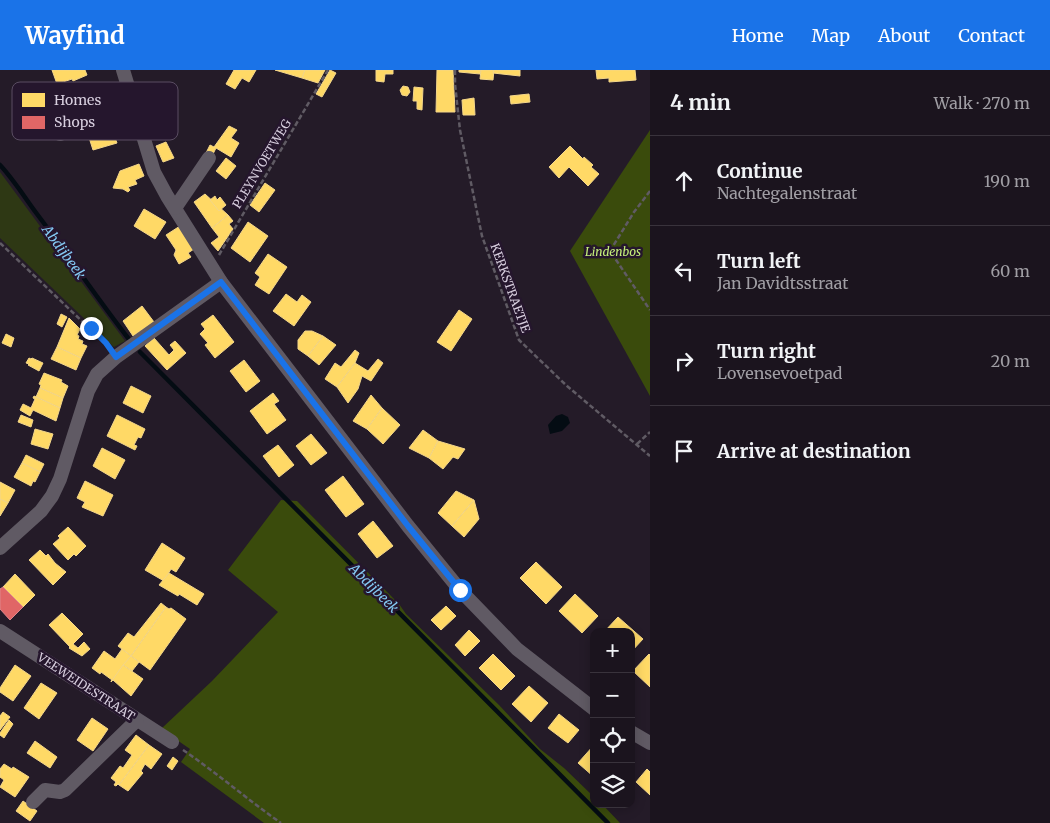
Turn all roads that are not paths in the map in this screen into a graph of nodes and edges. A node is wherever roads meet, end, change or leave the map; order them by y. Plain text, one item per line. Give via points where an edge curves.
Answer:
1 (144, 140) edge
2 (208, 158) dead end
3 (175, 208) junction
4 (221, 282) junction
5 (0, 548) edge
6 (0, 631) edge
7 (590, 706) edge
8 (137, 720) junction
9 (635, 734) edge
10 (172, 742) road end
11 (650, 743) edge
12 (33, 802) dead end

1 - 3 street via 154,172
2 - 3 street
3 - 4 street
4 - 5 street via 97,374 88,391 52,496 41,511
4 - 7 street via 460,590 517,649
6 - 8 street, VEEWEIDESTRAAT
8 - 10 street, VEEWEIDESTRAAT
8 - 12 street via 65,790 45,790
9 - 11 street

